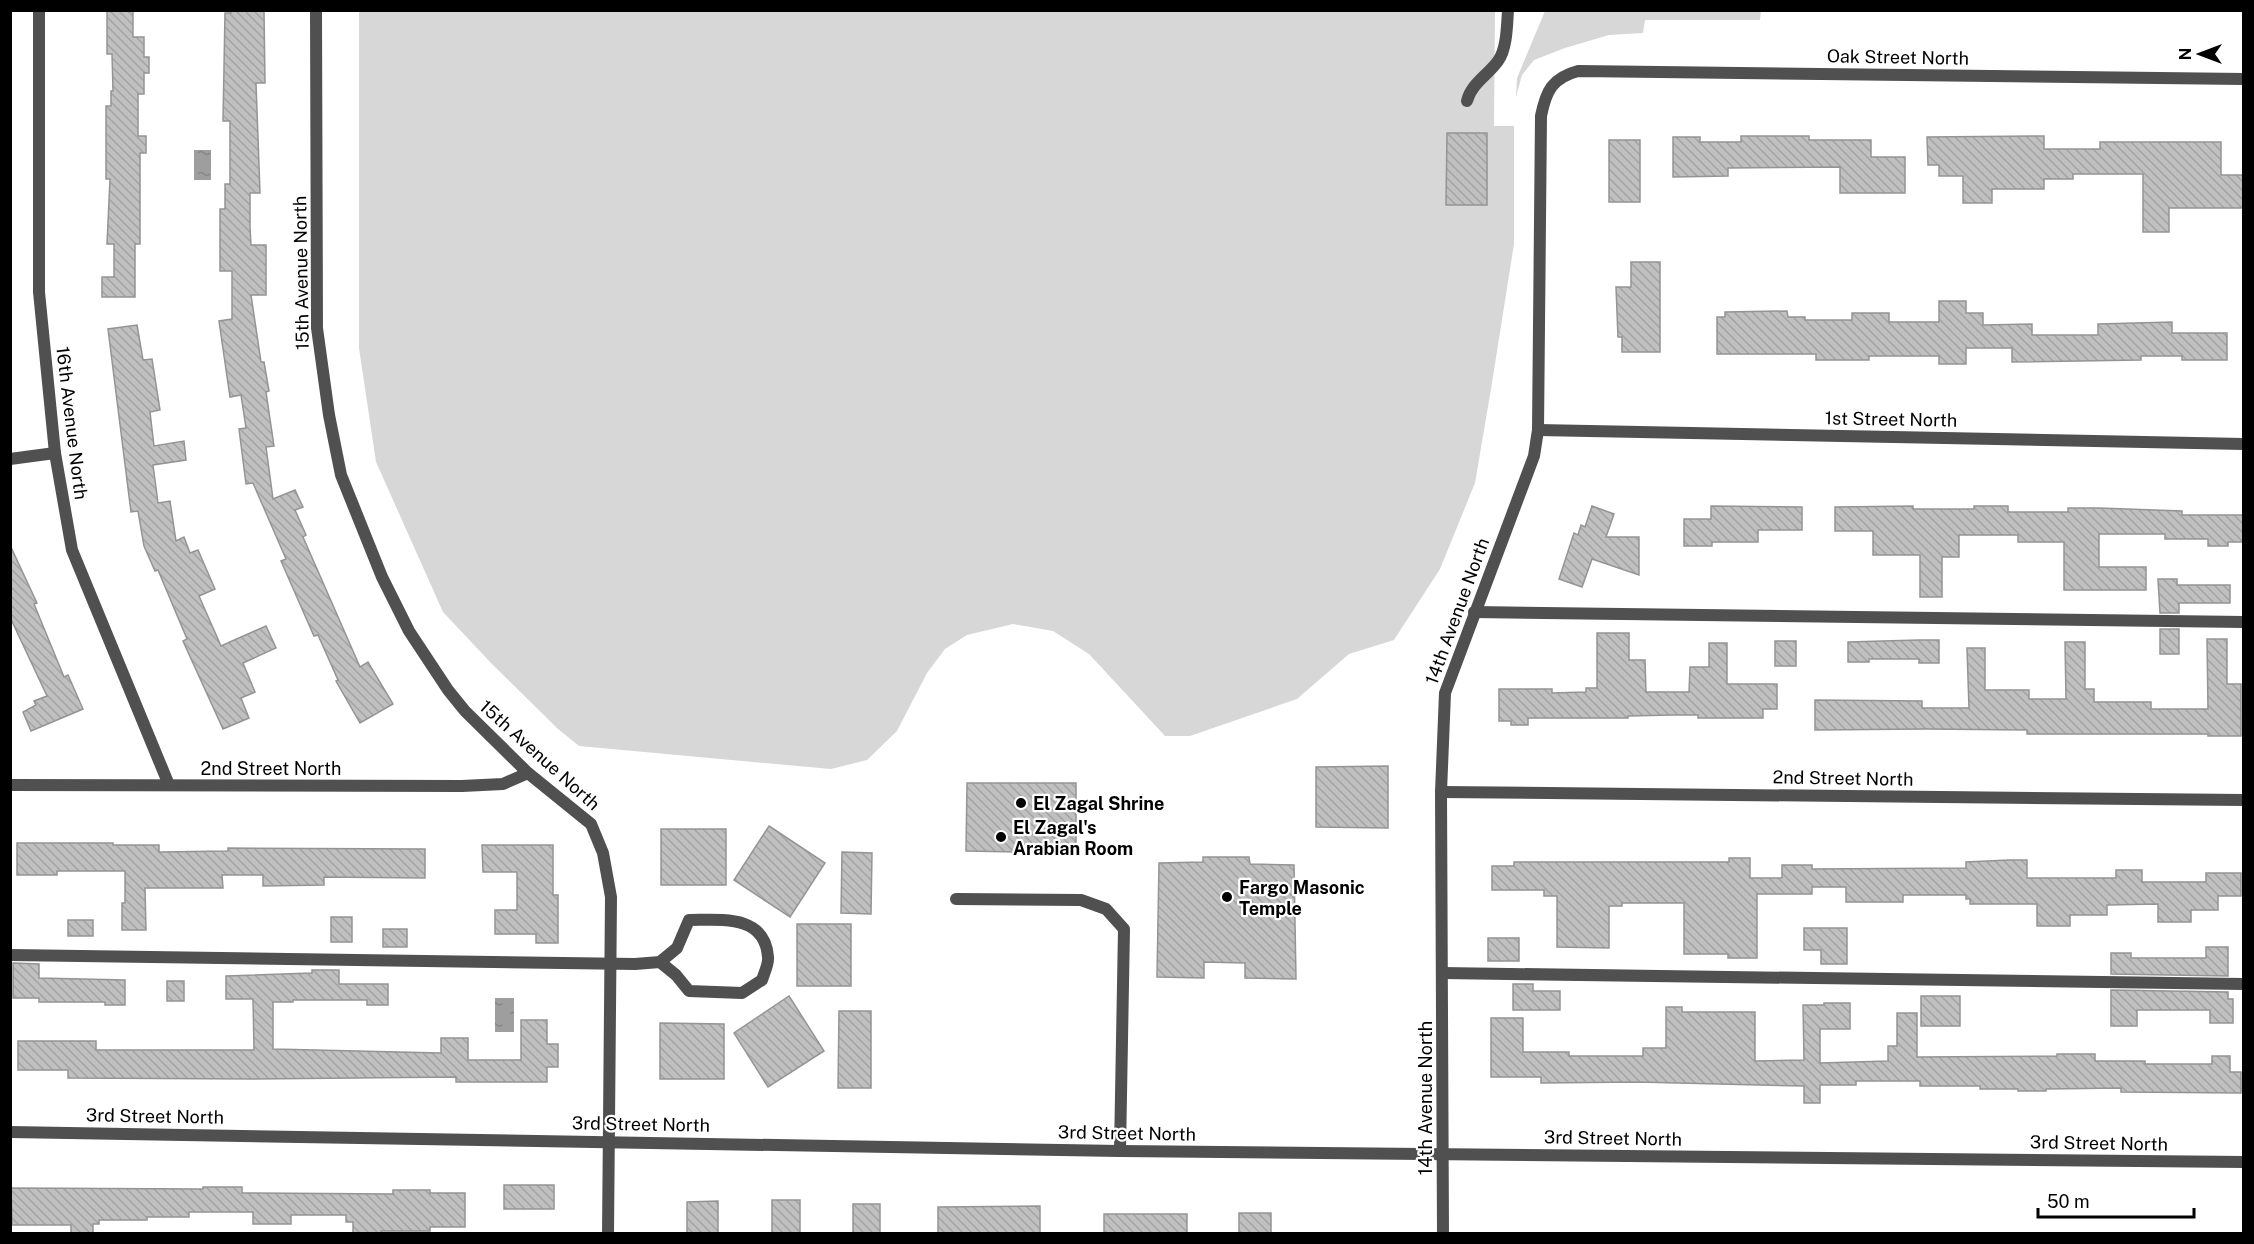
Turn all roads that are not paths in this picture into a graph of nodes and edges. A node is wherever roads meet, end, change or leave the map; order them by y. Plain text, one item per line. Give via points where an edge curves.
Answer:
1 (39, 10) edge
2 (316, 10) edge
3 (1508, 10) edge
4 (2244, 79) edge
5 (1555, 82) joint
6 (1467, 101) dead end
7 (1538, 430) junction
8 (2244, 444) edge
9 (55, 453) junction
10 (10, 459) edge
11 (1474, 612) junction
12 (2244, 622) edge
13 (528, 773) junction
14 (10, 785) edge
15 (169, 785) junction
16 (1442, 792) junction
17 (2244, 800) edge
18 (956, 899) dead end
19 (10, 955) edge
20 (660, 962) junction
21 (610, 963) junction
22 (1442, 973) junction
23 (2244, 984) edge
24 (10, 1132) edge
25 (608, 1142) junction
26 (1120, 1151) junction
27 (1443, 1154) junction
28 (2244, 1162) edge
29 (608, 1233) edge
30 (1443, 1233) edge

1 - 9 street, 16th Avenue North via 39,292
2 - 13 street, 15th Avenue North via 317,328 341,475 382,577 409,631 465,711
3 - 6 street via 1500,59 1476,84
4 - 5 street, Oak Street North via 1578,71
5 - 7 street, 14th Avenue North via 1545,97 1541,116
7 - 8 street, 1st Street North
7 - 11 street, 14th Avenue North via 1534,456
9 - 10 street
9 - 15 street, 16th Avenue North via 72,550
11 - 12 street
11 - 16 street, 14th Avenue North via 1445,693
13 - 15 street, 2nd Street North via 503,784 462,786
13 - 21 street, 15th Avenue North via 591,825 603,853 611,897
14 - 15 street, 2nd Street North
16 - 17 street, 2nd Street North
16 - 22 street, 14th Avenue North
18 - 26 street via 1082,900 1106,909 1124,929
19 - 21 street
20 - 20 street via 690,992 742,993 762,980 769,958 760,933 739,920 689,920 677,948
20 - 21 street
21 - 25 street, 15th Avenue North
22 - 23 street
22 - 27 street, 14th Avenue North
24 - 25 street, 3rd Street North
25 - 26 street, 3rd Street North
25 - 29 street, 15th Avenue North
26 - 27 street, 3rd Street North
27 - 28 street, 3rd Street North
27 - 30 street, 14th Avenue North

